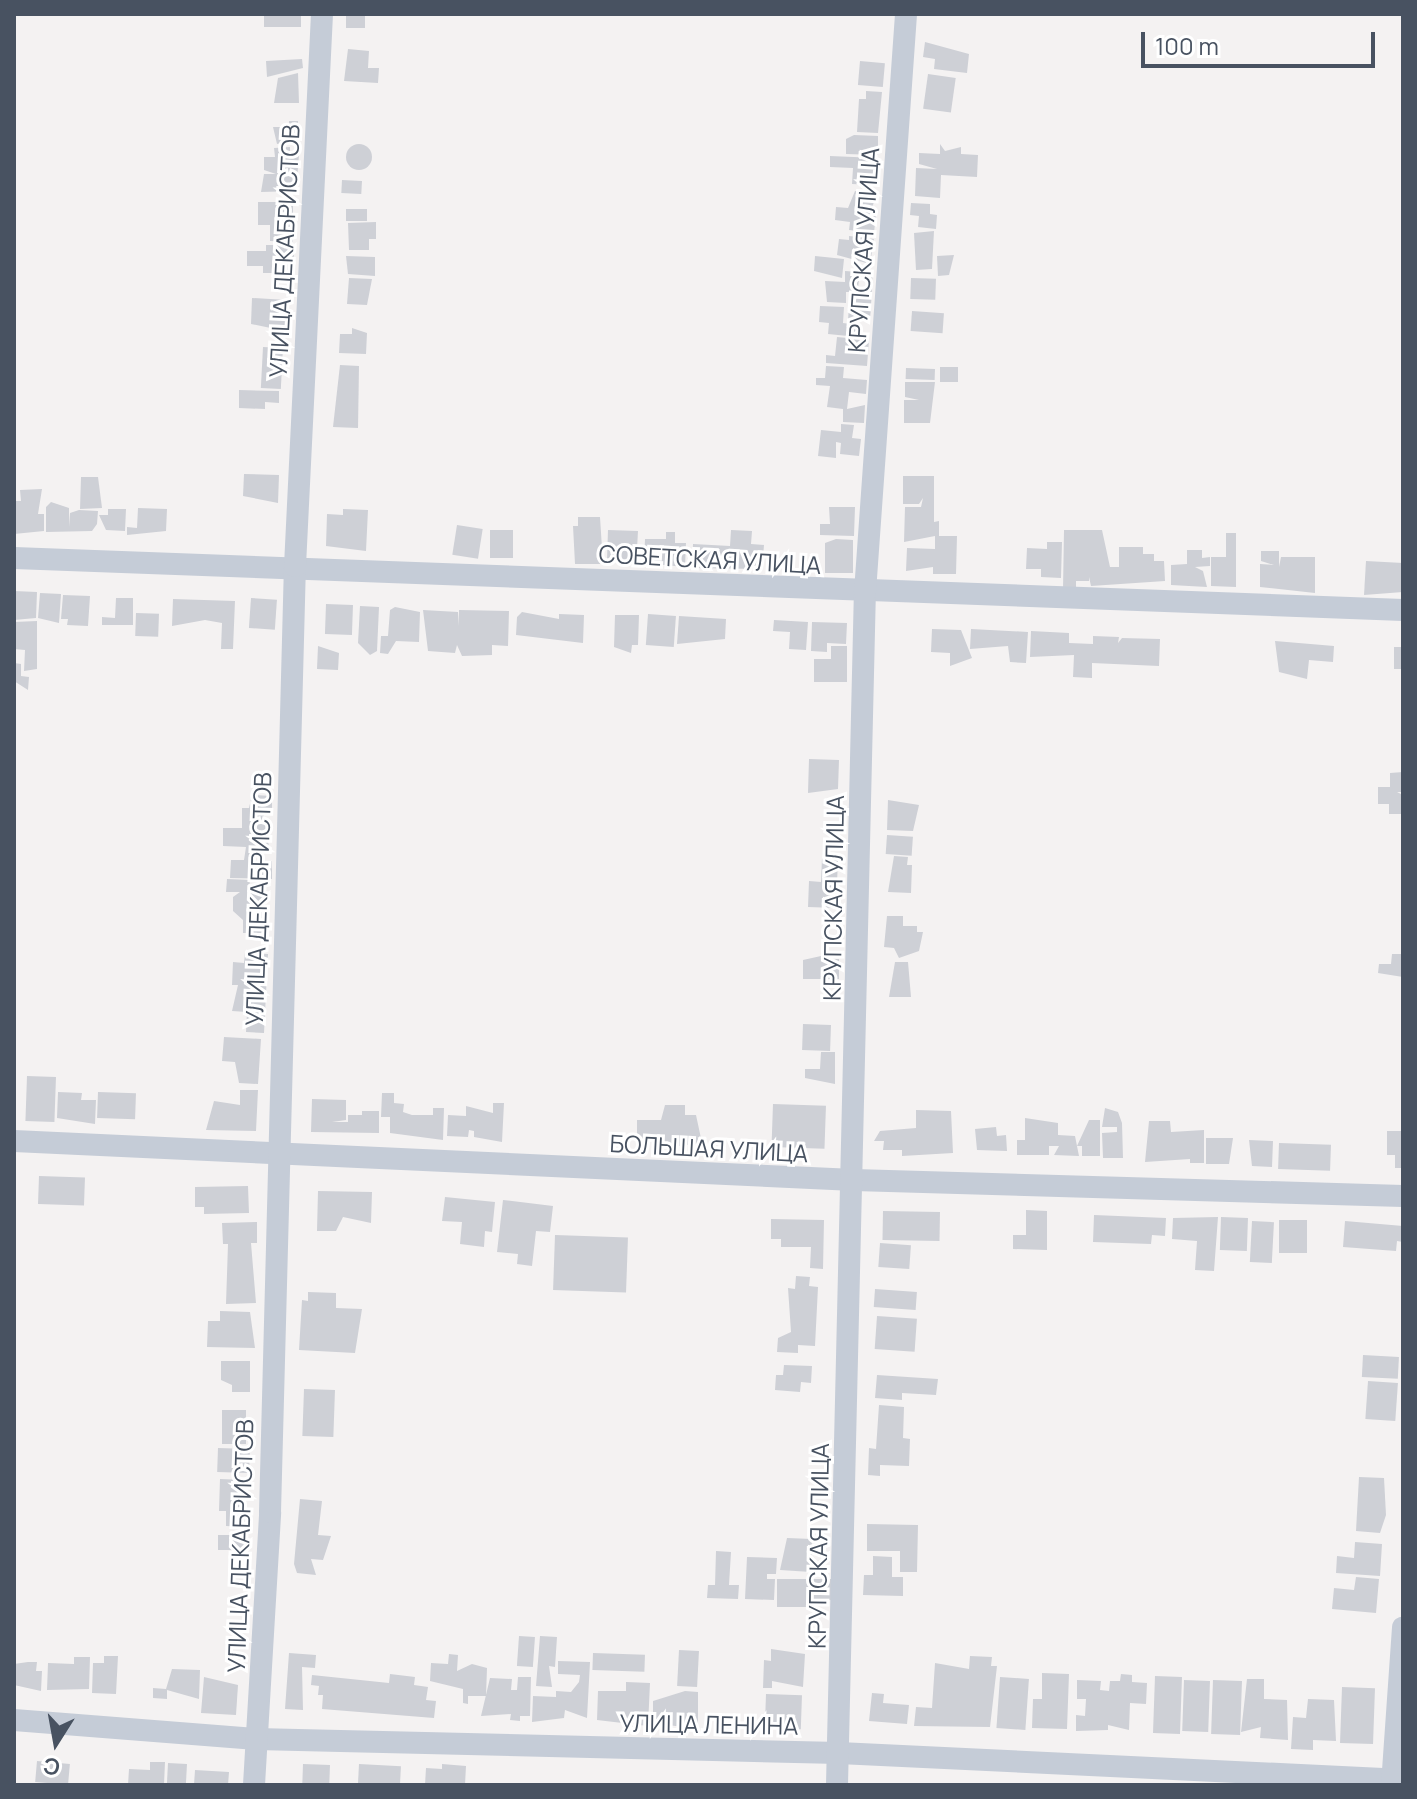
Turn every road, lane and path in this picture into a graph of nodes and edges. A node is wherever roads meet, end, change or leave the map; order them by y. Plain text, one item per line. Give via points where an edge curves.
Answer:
1 (322, 14) edge
2 (906, 14) edge
3 (14, 558) edge
4 (295, 566) junction
5 (865, 592) junction
6 (1403, 610) edge
7 (14, 1141) edge
8 (275, 1155) junction
9 (854, 1180) junction
10 (1403, 1196) edge
11 (1403, 1627) edge
12 (14, 1720) edge
13 (256, 1739) junction
14 (839, 1753) junction
15 (1396, 1781) edge
16 (254, 1785) edge
17 (837, 1785) edge

1 - 4 street, УЛИЦА ДЕКАБРИСТОВ
2 - 5 street, КРУПСКАЯ УЛИЦА
3 - 4 street, СОВЕТСКАЯ УЛИЦА
4 - 5 street, СОВЕТСКАЯ УЛИЦА
4 - 8 street, УЛИЦА ДЕКАБРИСТОВ
5 - 6 street, СОВЕТСКАЯ УЛИЦА
5 - 9 street, КРУПСКАЯ УЛИЦА
7 - 8 street, БОЛЬШАЯ УЛИЦА
8 - 9 street, БОЛЬШАЯ УЛИЦА
8 - 13 street, УЛИЦА ДЕКАБРИСТОВ via 270,1512
9 - 10 street, БОЛЬШАЯ УЛИЦА
9 - 14 street, КРУПСКАЯ УЛИЦА
11 - 15 street
12 - 13 street, УЛИЦА ЛЕНИНА
13 - 14 street, УЛИЦА ЛЕНИНА
13 - 16 street, УЛИЦА ДЕКАБРИСТОВ
14 - 15 street, УЛИЦА ЛЕНИНА
14 - 17 street, КРУПСКАЯ УЛИЦА

